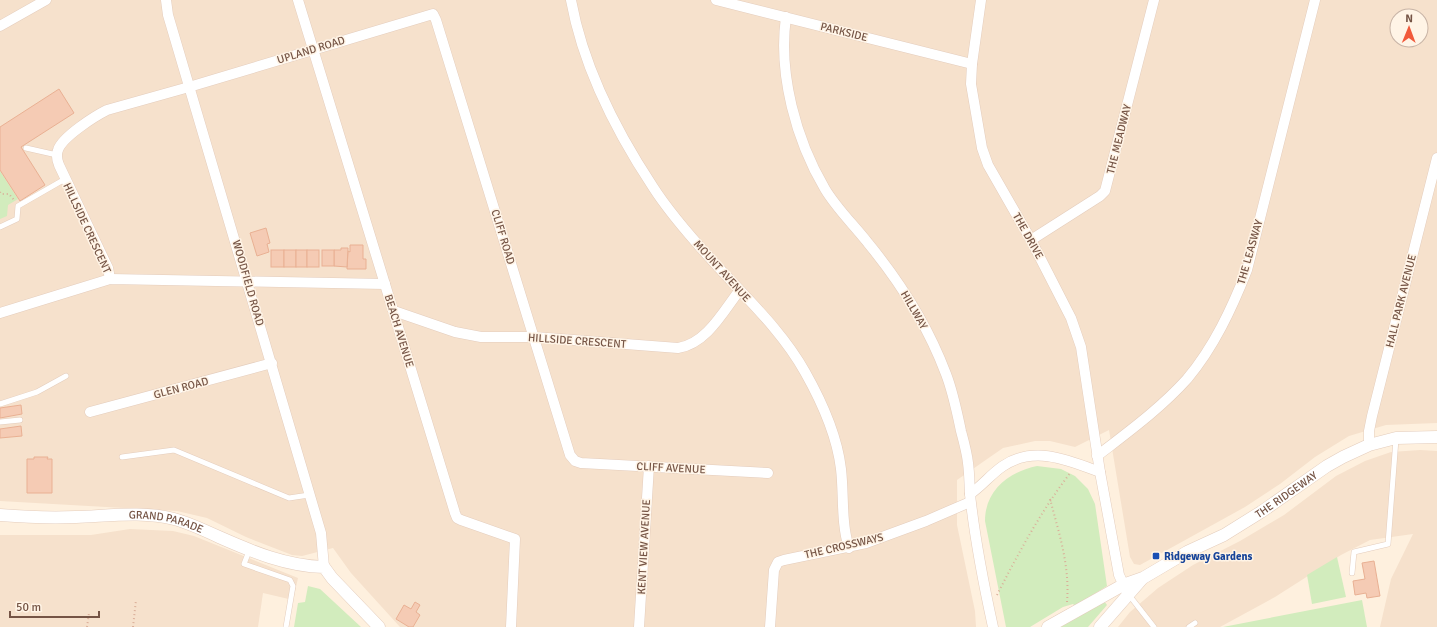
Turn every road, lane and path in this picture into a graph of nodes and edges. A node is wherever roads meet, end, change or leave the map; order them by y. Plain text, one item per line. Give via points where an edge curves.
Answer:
1 (46, 0) edge
2 (166, 0) edge
3 (298, 0) edge
4 (571, 0) edge
5 (716, 0) edge
6 (981, 0) edge
7 (1154, 0) edge
8 (1315, 0) edge
9 (32, 3) edge
10 (433, 14) joint
11 (786, 18) junction
12 (0, 26) edge
13 (313, 49) junction
14 (972, 64) junction
15 (189, 88) junction
16 (26, 148) dead end
17 (57, 156) junction
18 (1437, 158) edge
19 (65, 179) junction
20 (0, 192) edge
21 (18, 206) junction
22 (0, 227) edge
23 (1031, 240) junction
24 (110, 279) junction
25 (248, 281) junction
26 (385, 284) junction
27 (739, 291) junction
28 (394, 311) junction
29 (0, 313) edge
30 (534, 337) junction
31 (272, 363) junction
32 (66, 376) dead end
33 (0, 404) edge
34 (90, 412) dead end
35 (20, 420) dead end
36 (0, 422) edge
37 (1437, 437) edge
38 (1396, 438) junction
39 (1369, 445) junction
40 (1097, 456) junction
41 (122, 457) dead end
42 (574, 461) joint
43 (1077, 463) junction
44 (648, 466) junction
45 (1100, 472) junction
46 (768, 473) dead end
47 (309, 495) junction
48 (970, 498) junction
49 (1050, 500) junction
50 (0, 515) edge
51 (849, 548) junction
52 (249, 551) junction
53 (324, 567) junction
54 (1352, 572) dead end
55 (1125, 590) junction
56 (136, 600) dead end
57 (989, 610) junction
58 (89, 612) dead end
59 (1067, 616) junction
60 (1195, 623) dead end
61 (87, 627) edge
62 (133, 627) edge
63 (286, 627) edge
64 (379, 627) edge
65 (511, 627) edge
66 (640, 627) edge
67 (770, 627) edge
68 (993, 627) edge
69 (1048, 627) edge
70 (1100, 627) edge
71 (1154, 627) edge
72 (1189, 627) edge

1 - 9 street
2 - 15 street, WOODFIELD ROAD
3 - 13 street, BEACH AVENUE
4 - 27 street, MOUNT AVENUE via 594,78 623,138 653,188 687,232
5 - 11 street, PARKSIDE
6 - 14 street, THE DRIVE
7 - 23 street, THE MEADWAY via 1105,191
8 - 40 street, THE LEASWAY via 1247,270 1236,297 1215,337 1187,378 1164,402
9 - 12 street
10 - 13 street, UPLAND ROAD
10 - 30 street, CLIFF ROAD
11 - 14 street, PARKSIDE
11 - 48 street, HILLWAY via 784,34 788,88 807,152 825,190 894,277 937,352 954,398 968,462
13 - 15 street, UPLAND ROAD
13 - 26 street, BEACH AVENUE
14 - 23 street, THE DRIVE via 971,84 982,148 992,172
15 - 17 street via 107,110 95,116 62,142
15 - 25 street, WOODFIELD ROAD
16 - 17 lane
17 - 19 street, HILLSIDE CRESCENT
18 - 39 street, HALL PARK AVENUE via 1372,416
19 - 21 lane
19 - 24 street, HILLSIDE CRESCENT via 108,268
20 - 21 path via 9,194
21 - 22 lane via 17,219
23 - 40 street, THE DRIVE via 1071,318 1082,348
24 - 25 street, HILLSIDE CRESCENT
24 - 29 street
25 - 26 street, HILLSIDE CRESCENT
25 - 31 street, WOODFIELD ROAD
26 - 28 street, BEACH AVENUE
27 - 30 street, HILLSIDE CRESCENT via 706,333 689,346 678,348
27 - 51 street, MOUNT AVENUE via 789,347 824,407 838,453
28 - 30 street, HILLSIDE CRESCENT via 455,332 481,337
28 - 65 street, BEACH AVENUE via 457,518 515,539
30 - 42 street, CLIFF ROAD
31 - 34 street, GLEN ROAD
31 - 47 street, WOODFIELD ROAD
32 - 33 lane via 37,392
35 - 36 lane
37 - 38 street, THE RIDGEWAY
38 - 39 street, THE RIDGEWAY
38 - 54 lane via 1388,544 1354,552
39 - 55 street, THE RIDGEWAY via 1327,466 1224,535 1187,552
40 - 45 street, THE DRIVE
41 - 47 lane via 174,450 289,498
42 - 44 street, CLIFF AVENUE
43 - 45 street
43 - 48 street via 1063,458 1036,455 1014,460 1003,466
43 - 49 path
44 - 46 street, CLIFF AVENUE
44 - 66 street, KENT VIEW AVENUE
45 - 55 street via 1119,575
47 - 53 street, WOODFIELD ROAD via 321,533
48 - 51 street, THE CROSSWAYS via 891,535
48 - 57 street, HILLWAY
49 - 57 path via 1029,533
49 - 59 path via 1062,542 1069,581
50 - 52 street, GRAND PARADE via 173,518
51 - 67 street, THE CROSSWAYS via 778,562 774,570
52 - 53 street, GRAND PARADE via 288,564
52 - 63 lane via 244,564 290,580 293,586
53 - 64 street
55 - 59 street, THE RIDGEWAY
55 - 70 street
55 - 71 lane
56 - 62 path
57 - 68 street, HILLWAY
58 - 61 path
59 - 69 street, THE RIDGEWAY
60 - 72 lane

